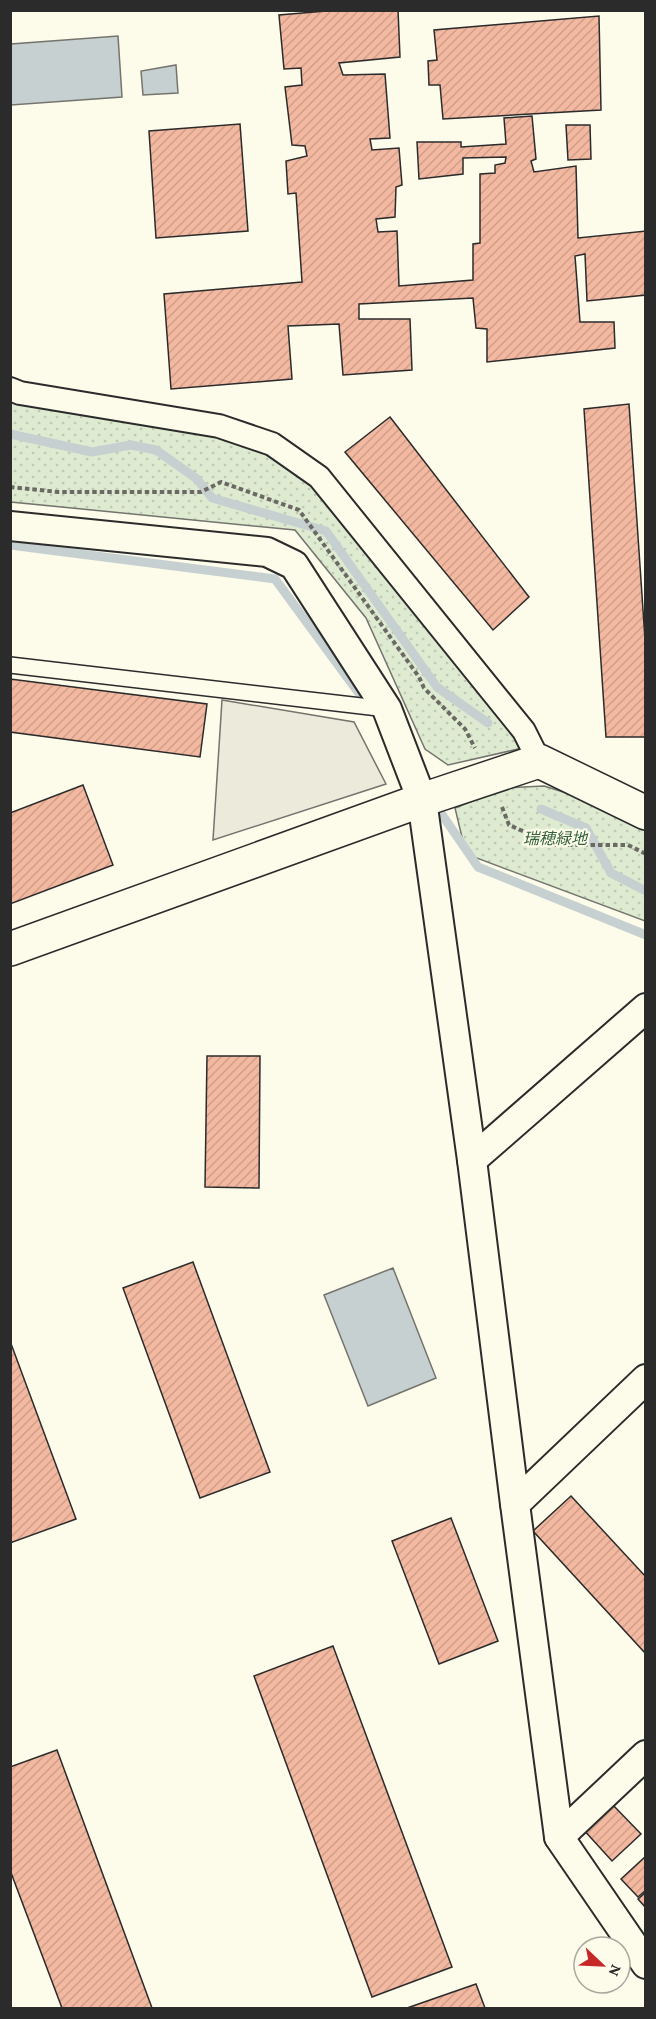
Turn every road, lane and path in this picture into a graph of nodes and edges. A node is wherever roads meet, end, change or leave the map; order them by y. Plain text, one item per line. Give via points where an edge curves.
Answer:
1 (10, 389) edge
2 (10, 526) edge
3 (10, 665) edge
4 (387, 709) junction
5 (539, 761) junction
6 (422, 800) junction
7 (645, 813) edge
8 (10, 949) edge
9 (645, 1008) edge
10 (472, 1160) junction
11 (645, 1380) edge
12 (515, 1504) junction
13 (645, 1755) edge
14 (559, 1837) junction
15 (645, 1964) edge

1 - 5 street via 219,426 272,444 319,477 524,730
2 - 4 street via 267,552 294,565
3 - 4 lane
4 - 6 street
5 - 6 street
5 - 7 street
6 - 8 street
6 - 10 street
9 - 10 street
10 - 12 street
11 - 12 street
12 - 14 street
13 - 14 street
14 - 15 street

